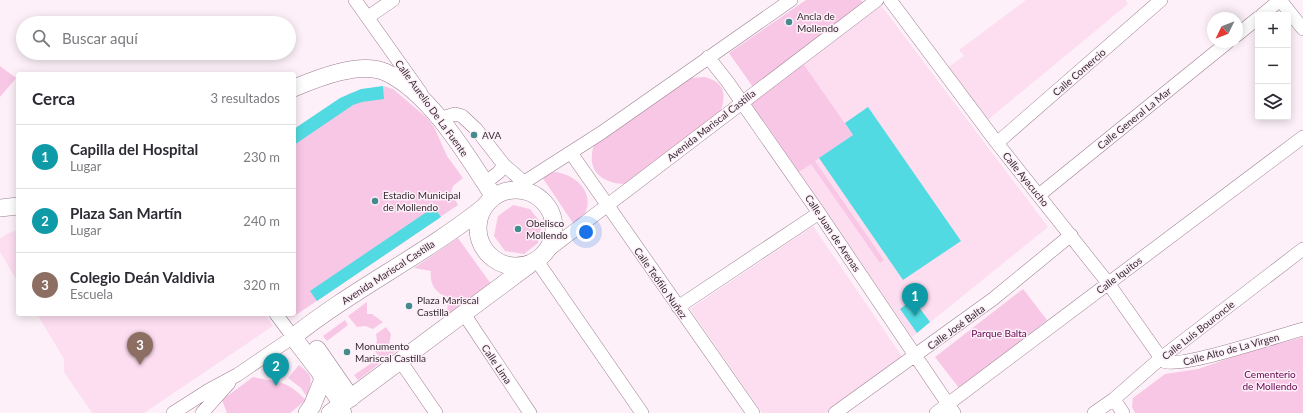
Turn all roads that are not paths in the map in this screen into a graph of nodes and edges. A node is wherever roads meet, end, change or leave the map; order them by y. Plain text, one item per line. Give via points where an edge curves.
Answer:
1 (355, 0) edge
2 (393, 0) edge
3 (791, 0) edge
4 (877, 0) edge
5 (890, 0) edge
6 (1161, 0) edge
7 (1280, 0) edge
8 (1266, 12) edge
9 (368, 17) junction
10 (1255, 20) edge
11 (1303, 29) edge
12 (1243, 30) edge
13 (1221, 48) edge
14 (708, 57) junction
15 (296, 87) edge
16 (741, 102) junction
17 (428, 105) junction
18 (439, 119) junction
19 (1303, 137) edge
20 (997, 143) junction
21 (571, 153) junction
22 (504, 165) junction
23 (519, 186) junction
24 (1040, 195) junction
25 (488, 196) junction
26 (16, 206) edge
27 (607, 206) junction
28 (0, 208) edge
29 (819, 213) junction
30 (1071, 235) junction
31 (1303, 249) edge
32 (537, 259) junction
33 (1108, 283) junction
34 (678, 307) junction
35 (464, 314) junction
36 (278, 316) edge
37 (1303, 329) edge
38 (298, 333) junction
39 (916, 356) junction
40 (1161, 358) junction
41 (401, 362) junction
42 (237, 375) junction
43 (323, 379) junction
44 (1114, 399) junction
45 (342, 407) edge
46 (951, 408) edge
47 (173, 413) edge
48 (202, 413) edge
49 (307, 413) edge
50 (436, 413) edge
51 (530, 413) edge
52 (642, 413) edge
53 (753, 413) edge
54 (835, 413) edge
55 (936, 413) edge
56 (1094, 413) edge
57 (1123, 413) edge

1 - 9 street, Calle Aurelio De La Fuente
2 - 9 street
3 - 14 street
4 - 16 street, Avenida Mariscal Castilla
5 - 20 street, Calle Ayacucho
6 - 20 street, Calle Comercio
7 - 8 street
7 - 11 street
9 - 17 street, Calle Aurelio De La Fuente
10 - 12 street
13 - 24 street, Calle General La Mar
14 - 16 street, Calle Juan de Arenas
14 - 21 street
15 - 17 main road via 344,71 365,69 384,72
16 - 27 street, Avenida Mariscal Castilla
16 - 29 street, Calle Juan de Arenas
17 - 18 main road, Calle Aurelio De La Fuente
18 - 22 street via 455,114 462,116
18 - 25 main road, Calle Aurelio De La Fuente
19 - 33 street, Calle Iquitos
20 - 24 street, Calle Ayacucho
21 - 23 street
21 - 27 street, Calle Teófilo Nuñez
22 - 23 street
22 - 25 street
23 - 25 main road
23 - 32 main road via 544,202 550,212 554,232 551,244
24 - 30 street, Calle Ayacucho
25 - 32 main road via 478,224 478,233 485,252 505,265 515,266
25 - 38 main road, Avenida Mariscal Castilla via 429,246
26 - 28 main road
27 - 32 street, Avenida Mariscal Castilla
27 - 34 street, Calle Teófilo Nuñez
29 - 34 street
29 - 39 street, Calle Juan de Arenas
30 - 33 street, Calle Ayacucho
30 - 39 street, Calle José Balta via 993,299
31 - 40 street, Calle Luis Bouroncle
32 - 35 main road, Avenida Mariscal Castilla
32 - 52 street
33 - 40 street, Calle Ayacucho
33 - 46 street, Calle Iquitos
34 - 53 street, Calle Teófilo Nuñez
35 - 41 main road, Avenida Mariscal Castilla
35 - 51 street, Calle Lima
36 - 38 street
37 - 40 street, Calle Alto de La Virgen via 1189,361 1168,364
38 - 42 street
38 - 43 main road
38 - 45 main road
39 - 46 street, Calle Juan de Arenas
39 - 54 street, Calle José Balta
40 - 44 street, Calle Luis Bouroncle
41 - 45 main road, Avenida Mariscal Castilla
41 - 50 street
42 - 47 street
42 - 48 street
43 - 45 street
43 - 49 main road
44 - 56 street, Calle Luis Bouroncle
44 - 57 street
46 - 55 street, Calle Iquitos

